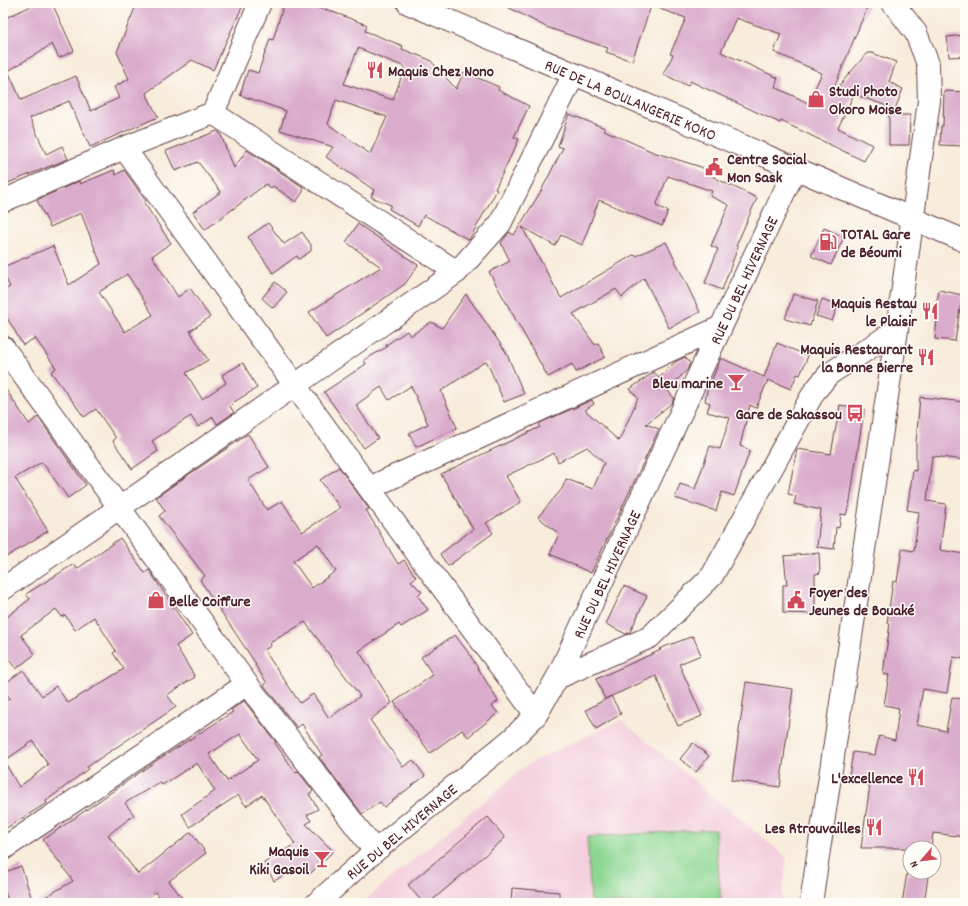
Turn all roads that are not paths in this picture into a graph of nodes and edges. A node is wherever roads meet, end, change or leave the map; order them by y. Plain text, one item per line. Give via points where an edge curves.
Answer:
1 (260, 3) edge
2 (408, 3) edge
3 (893, 3) edge
4 (574, 74) junction
5 (213, 113) junction
6 (124, 148) junction
7 (795, 169) junction
8 (3, 201) edge
9 (912, 217) junction
10 (965, 241) edge
11 (458, 272) junction
12 (720, 327) junction
13 (897, 330) junction
14 (3, 347) edge
15 (295, 385) junction
16 (369, 488) junction
17 (120, 508) junction
18 (3, 589) edge
19 (557, 678) junction
20 (247, 684) junction
21 (536, 714) junction
22 (3, 849) edge
23 (375, 851) junction
24 (317, 903) edge
25 (811, 903) edge

1 - 5 street
2 - 4 street, RUE DE LA BOULANGERIE KOKO
3 - 9 street via 916,33 928,64 929,101
4 - 7 street, RUE DE LA BOULANGERIE KOKO
4 - 11 street via 500,224
5 - 6 street
5 - 11 street
6 - 8 street
6 - 15 street
7 - 9 street, RUE DE LA BOULANGERIE KOKO
7 - 12 street, RUE DU BEL HIVERNAGE
9 - 10 street, RUE DE LA BOULANGERIE KOKO
9 - 13 street
11 - 15 street
12 - 16 street
12 - 19 street, RUE DU BEL HIVERNAGE
13 - 19 street via 829,374 814,392 712,576 650,637
13 - 25 street
14 - 17 street
15 - 16 street
15 - 17 street
16 - 21 street
17 - 18 street
17 - 20 street
19 - 21 street, RUE DU BEL HIVERNAGE
20 - 22 street
20 - 23 street
21 - 23 street, RUE DU BEL HIVERNAGE via 513,738
23 - 24 street, RUE DU BEL HIVERNAGE

